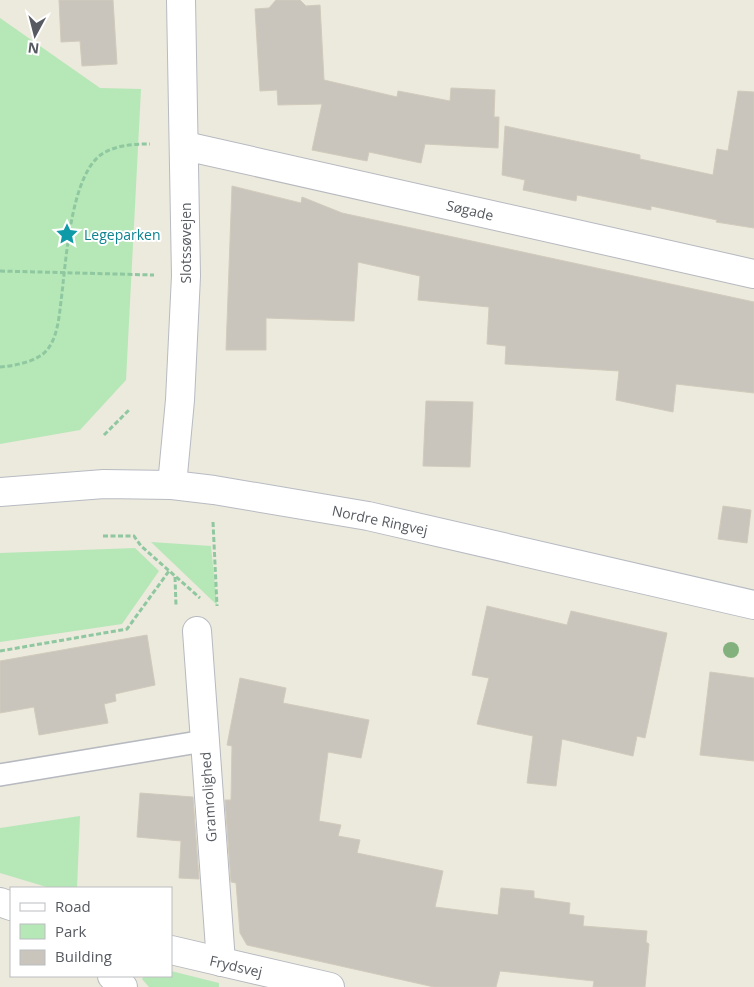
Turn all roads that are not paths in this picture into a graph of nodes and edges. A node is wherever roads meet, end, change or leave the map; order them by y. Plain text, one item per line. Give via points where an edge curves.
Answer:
1 (181, 0) edge
2 (185, 146) junction
3 (754, 274) edge
4 (172, 485) junction
5 (0, 492) edge
6 (754, 605) edge
7 (197, 631) dead end
8 (204, 741) junction
9 (0, 775) edge
10 (172, 950) edge
11 (221, 962) junction
12 (113, 977) edge
13 (123, 987) edge
14 (330, 987) edge

1 - 2 main road, Slotssøvejen
2 - 3 main road, Søgade
2 - 4 main road, Slotssøvejen via 185,295
4 - 5 main road, Nordre Ringvej via 99,484
4 - 6 main road, Nordre Ringvej via 368,516
7 - 8 main road, Gramrolighed
8 - 9 lane
8 - 11 main road, Gramrolighed
10 - 11 main road, Frydsvej
11 - 14 main road, Frydsvej
12 - 13 main road

